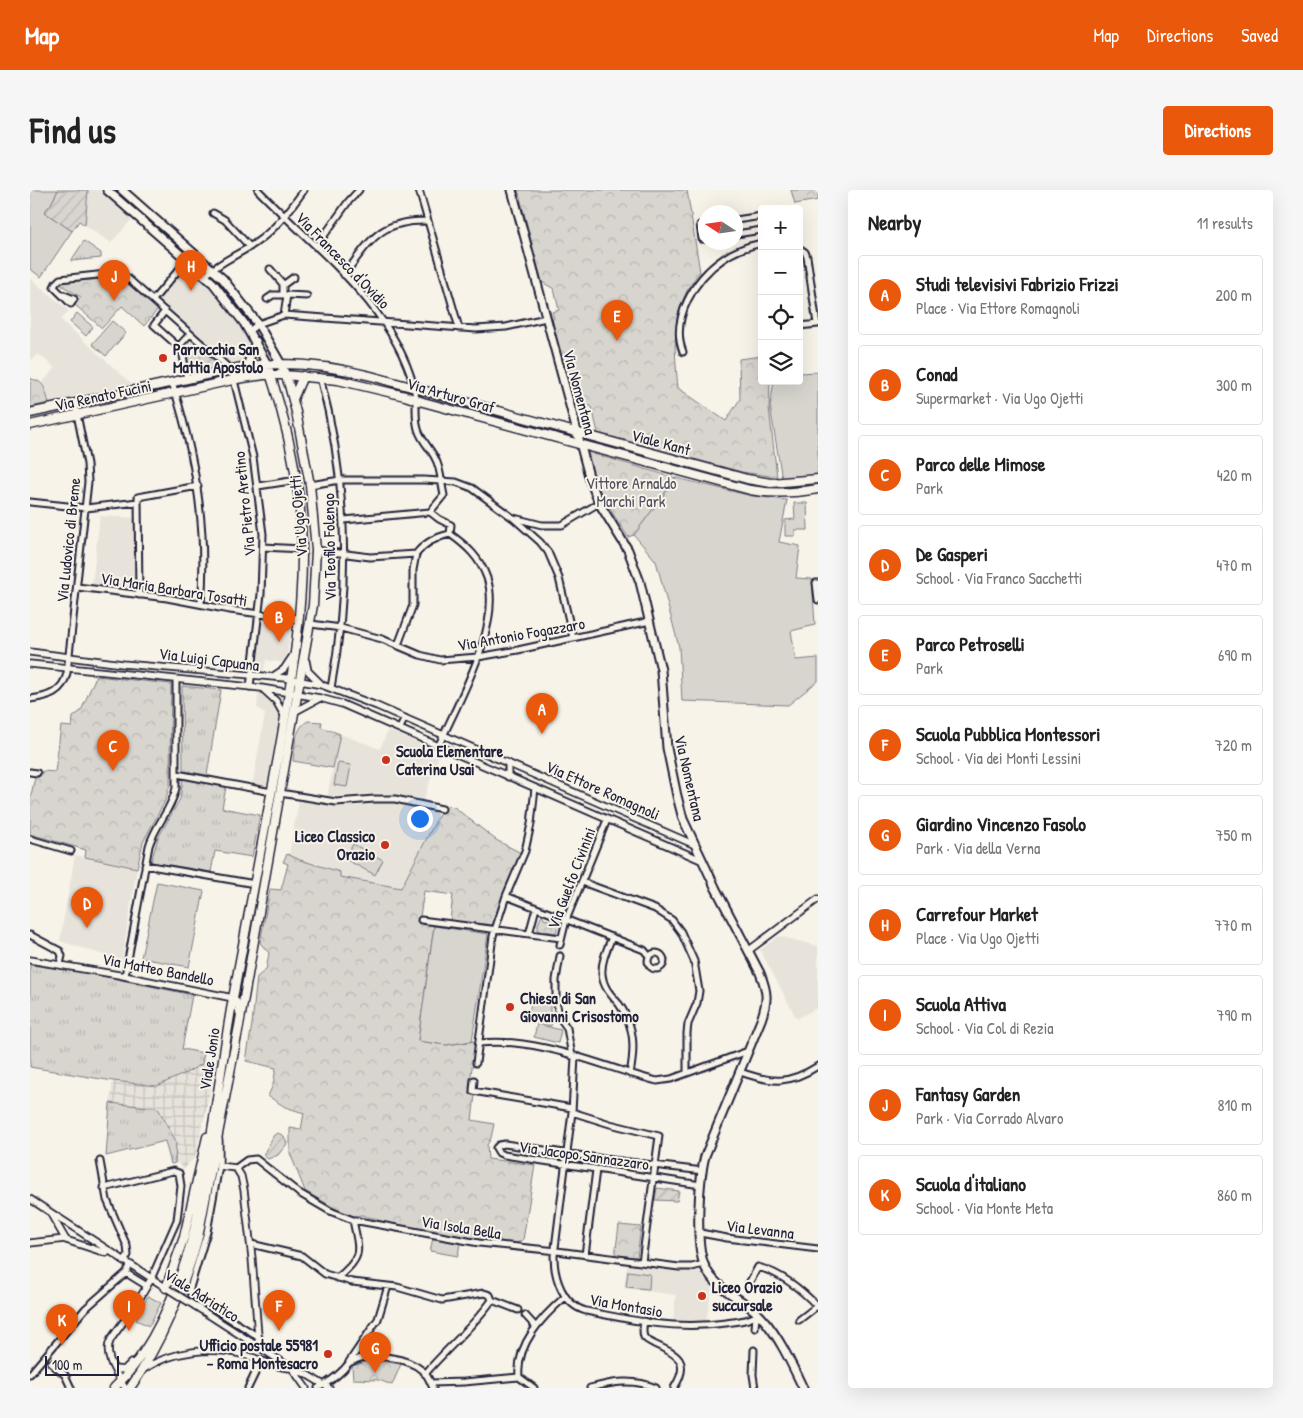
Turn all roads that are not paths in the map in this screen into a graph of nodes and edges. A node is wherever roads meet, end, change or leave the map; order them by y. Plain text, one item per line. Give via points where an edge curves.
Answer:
1 (107, 190) edge
2 (122, 190) edge
3 (258, 190) edge
4 (304, 190) edge
5 (359, 190) edge
6 (419, 190) edge
7 (512, 190) edge
8 (213, 214) dead end
9 (284, 217) junction
10 (758, 217) edge
11 (743, 219) edge
12 (428, 221) junction
13 (758, 231) edge
14 (170, 232) junction
15 (743, 233) edge
16 (164, 240) junction
17 (758, 244) edge
18 (250, 247) junction
19 (316, 247) junction
20 (802, 250) edge
21 (187, 260) junction
22 (212, 268) junction
23 (270, 269) dead end
24 (344, 275) junction
25 (205, 276) junction
26 (294, 277) dead end
27 (283, 285) junction
28 (62, 294) dead end
29 (285, 295) junction
30 (307, 296) dead end
31 (267, 299) dead end
32 (153, 300) junction
33 (165, 311) junction
34 (284, 315) junction
35 (546, 318) junction
36 (384, 322) junction
37 (258, 324) junction
38 (818, 324) edge
39 (803, 326) edge
40 (459, 328) junction
41 (249, 331) junction
42 (190, 334) junction
43 (256, 341) junction
44 (179, 346) junction
45 (683, 352) dead end
46 (267, 364) junction
47 (280, 364) junction
48 (247, 366) junction
49 (316, 367) junction
50 (230, 369) junction
51 (271, 375) junction
52 (285, 375) junction
53 (303, 376) junction
54 (317, 377) junction
55 (188, 378) junction
56 (234, 379) junction
57 (172, 382) junction
58 (415, 388) junction
59 (175, 394) junction
60 (293, 399) junction
61 (415, 400) junction
62 (75, 404) junction
63 (30, 413) edge
64 (77, 415) junction
65 (544, 424) junction
66 (30, 425) edge
67 (577, 433) junction
68 (540, 434) junction
69 (580, 445) junction
70 (738, 477) junction
71 (818, 479) edge
72 (297, 480) junction
73 (340, 480) junction
74 (440, 480) junction
75 (759, 482) junction
76 (728, 484) junction
77 (310, 485) junction
78 (198, 486) junction
79 (258, 486) junction
80 (818, 489) edge
81 (774, 493) junction
82 (138, 499) junction
83 (30, 502) edge
84 (599, 503) junction
85 (86, 508) junction
86 (430, 512) junction
87 (513, 518) junction
88 (344, 520) junction
89 (450, 534) junction
90 (263, 547) junction
91 (302, 549) junction
92 (316, 550) junction
93 (345, 553) junction
94 (416, 554) junction
95 (818, 583) edge
96 (77, 587) junction
97 (139, 595) junction
98 (818, 600) edge
99 (201, 604) junction
100 (259, 614) junction
101 (298, 619) junction
102 (650, 621) junction
103 (311, 624) junction
104 (341, 628) junction
105 (573, 638) junction
106 (398, 645) junction
107 (30, 652) edge
108 (294, 654) junction
109 (305, 656) junction
110 (69, 657) junction
111 (478, 657) junction
112 (30, 664) edge
113 (292, 665) junction
114 (303, 667) junction
115 (68, 668) junction
116 (251, 676) junction
117 (265, 677) junction
118 (272, 678) junction
119 (291, 679) junction
120 (176, 680) junction
121 (300, 681) junction
122 (322, 685) junction
123 (250, 687) junction
124 (262, 688) junction
125 (331, 688) junction
126 (294, 693) junction
127 (320, 698) junction
128 (30, 699) edge
129 (328, 700) junction
130 (294, 712) junction
131 (285, 717) junction
132 (405, 718) junction
133 (400, 728) junction
134 (443, 735) junction
135 (439, 745) junction
136 (483, 752) junction
137 (508, 763) junction
138 (479, 764) junction
139 (30, 772) edge
140 (38, 773) dead end
141 (177, 774) junction
142 (508, 777) junction
143 (558, 786) junction
144 (535, 788) junction
145 (276, 793) junction
146 (553, 796) junction
147 (442, 809) dead end
148 (607, 820) junction
149 (30, 839) edge
150 (688, 842) junction
151 (695, 845) junction
152 (71, 851) dead end
153 (682, 852) junction
154 (701, 860) junction
155 (146, 865) junction
156 (582, 882) junction
157 (255, 884) junction
158 (506, 896) junction
159 (818, 899) edge
160 (536, 908) junction
161 (421, 920) dead end
162 (566, 920) junction
163 (495, 928) junction
164 (30, 934) edge
165 (529, 934) junction
166 (612, 937) junction
167 (561, 938) junction
168 (560, 945) tunnel mouth
169 (748, 951) junction
170 (560, 956) tunnel mouth
171 (649, 956) dead end
172 (30, 960) edge
173 (60, 964) junction
174 (238, 971) junction
175 (125, 976) junction
176 (246, 984) junction
177 (233, 998) junction
178 (239, 1026) junction
179 (479, 1043) junction
180 (748, 1051) junction
181 (573, 1056) junction
182 (476, 1063) dead end
183 (818, 1066) edge
184 (740, 1072) junction
185 (687, 1073) junction
186 (630, 1074) junction
187 (474, 1080) dead end
188 (216, 1106) junction
189 (572, 1110) junction
190 (218, 1129) junction
191 (567, 1154) junction
192 (100, 1161) dead end
193 (566, 1165) junction
194 (655, 1165) junction
195 (218, 1166) junction
196 (236, 1168) junction
197 (596, 1170) junction
198 (703, 1171) junction
199 (654, 1178) junction
200 (701, 1186) junction
201 (104, 1188) junction
202 (30, 1199) edge
203 (51, 1214) junction
204 (353, 1220) junction
205 (73, 1228) junction
206 (80, 1232) junction
207 (700, 1233) junction
208 (64, 1238) junction
209 (74, 1242) junction
210 (30, 1243) edge
211 (250, 1244) junction
212 (818, 1249) edge
213 (554, 1251) junction
214 (113, 1255) junction
215 (585, 1255) junction
216 (124, 1262) junction
217 (642, 1262) junction
218 (704, 1264) junction
219 (130, 1266) junction
220 (126, 1273) junction
221 (337, 1278) junction
222 (151, 1279) junction
223 (748, 1285) dead end
224 (147, 1286) junction
225 (388, 1286) junction
226 (167, 1289) junction
227 (565, 1297) junction
228 (492, 1300) junction
229 (817, 1306) edge
230 (518, 1310) dead end
231 (525, 1315) dead end
232 (758, 1315) junction
233 (800, 1320) dead end
234 (644, 1321) junction
235 (535, 1326) junction
236 (755, 1328) dead end
237 (259, 1337) junction
238 (147, 1346) junction
239 (259, 1348) junction
240 (754, 1350) dead end
241 (260, 1361) junction
242 (349, 1362) junction
243 (51, 1363) dead end
244 (115, 1369) junction
245 (292, 1369) junction
246 (141, 1370) junction
247 (30, 1374) edge
248 (425, 1374) junction
249 (519, 1377) junction
250 (123, 1384) edge
251 (432, 1386) edge
252 (327, 1387) edge
253 (70, 1388) edge
254 (114, 1388) edge
255 (130, 1388) edge
256 (248, 1388) edge
257 (306, 1388) edge
258 (318, 1388) edge
259 (534, 1388) edge
260 (590, 1388) edge
261 (656, 1388) edge
262 (674, 1388) edge
263 (755, 1388) edge
264 (802, 1388) edge

1 - 16 main road
2 - 14 main road
3 - 9 street, Via Francesco d'Ovidio
4 - 9 street
5 - 19 street
6 - 12 street
7 - 35 main road, Via Nomentana
8 - 18 street via 225,220
9 - 18 street
9 - 19 street, Via Francesco d'Ovidio
10 - 11 street
12 - 24 street via 401,222 382,230
12 - 40 street
13 - 15 street
14 - 16 street
14 - 22 main road
16 - 21 main road
17 - 45 street via 724,258 697,284 686,304 680,325 679,339
18 - 22 street
19 - 24 street, Via Francesco d'Ovidio
20 - 38 street via 808,259
21 - 25 main road
21 - 32 street
22 - 25 street
22 - 37 main road
23 - 27 street
24 - 36 street, Via Francesco d'Ovidio
25 - 41 main road via 234,308
26 - 27 street
27 - 29 street
28 - 32 street via 54,287 60,279 119,274
29 - 30 street
29 - 31 street via 273,295
29 - 34 street
32 - 33 street
33 - 42 street
33 - 44 street via 154,325
34 - 36 street
34 - 37 street
35 - 40 street via 506,328
35 - 67 main road, Via Nomentana
36 - 40 street
36 - 58 street, Via Francesco d'Ovidio
37 - 41 street
37 - 47 main road
38 - 39 street
41 - 43 main road
42 - 44 street
42 - 50 street
43 - 46 main road
43 - 48 main road
44 - 55 street
46 - 47 main road, Via Renato Fucini
46 - 48 main road, Via Renato Fucini
46 - 51 main road, Via Ugo Ojetti
47 - 49 main road, Via Arturo Graf
47 - 52 main road, Via Ugo Ojetti
48 - 50 main road, Via Renato Fucini
49 - 54 street via 313,370
49 - 58 main road, Via Arturo Graf via 353,372
50 - 55 main road, Via Renato Fucini
50 - 56 street, Via Pietro Aretino
51 - 52 main road, Via Arturo Graf
51 - 56 main road, Via Renato Fucini
51 - 72 main road, Via Ugo Ojetti via 290,441
52 - 53 main road, Via Arturo Graf
52 - 60 main road, Via Ugo Ojetti
53 - 54 main road, Via Arturo Graf
53 - 60 main road
54 - 61 main road, Via Arturo Graf via 343,380
54 - 73 street, Via Teofilo Folengo
55 - 57 main road, Via Renato Fucini
56 - 59 main road, Via Renato Fucini
56 - 79 street, Via Pietro Aretino
57 - 59 street
57 - 62 main road, Via Renato Fucini
58 - 61 street, Via Francesco d'Ovidio
58 - 65 main road, Via Arturo Graf
59 - 64 main road, Via Renato Fucini
59 - 78 street
60 - 77 main road, Via Ugo Ojetti
61 - 68 main road, Via Arturo Graf
61 - 74 street, Via Francesco d'Ovidio via 418,430 437,460
62 - 63 main road, Via Renato Fucini
62 - 64 street, Via Ludovico di Breme
64 - 66 main road, Via Renato Fucini
64 - 85 street, Via Ludovico di Breme via 88,473
65 - 67 main road, Via Arturo Graf
65 - 68 street
67 - 69 main road, Via Nomentana
67 - 70 main road, Viale Kant
68 - 69 main road, Via Arturo Graf
69 - 76 main road, Viale Kant
69 - 84 main road, Via Nomentana
70 - 75 main road, Viale Kant
70 - 76 street via 741,485
71 - 75 main road, Viale Kant
72 - 79 street
72 - 91 main road, Via Ugo Ojetti
73 - 74 street
73 - 77 street
73 - 88 street, Via Teofilo Folengo
74 - 86 street, Via Francesco d'Ovidio via 444,495
74 - 87 street via 472,488
75 - 81 street, Viale Kant via 748,482 746,486
76 - 81 main road, Viale Kant
77 - 92 main road, Via Ugo Ojetti
78 - 82 street
78 - 99 street via 203,550
79 - 90 street, Via Pietro Aretino
80 - 81 main road, Viale Kant
82 - 85 street
82 - 97 street
83 - 85 street
84 - 87 street via 562,526
84 - 102 main road, Via Nomentana via 632,560
85 - 96 street, Via Ludovico di Breme
86 - 88 street
86 - 89 street via 450,525
87 - 105 street via 540,542 552,558
88 - 93 street, Via Teofilo Folengo
89 - 94 street via 431,540
89 - 111 street via 473,552 488,580 489,616
90 - 91 street
90 - 100 street, Via Pietro Aretino
91 - 101 main road, Via Ugo Ojetti
92 - 93 street
92 - 103 main road, Via Ugo Ojetti
93 - 94 street via 370,557
93 - 104 street, Via Teofilo Folengo
94 - 106 street via 413,605
95 - 98 street
96 - 97 street, Via Maria Barbara Tosatti
96 - 110 street, Via Ludovico di Breme
97 - 99 street, Via Maria Barbara Tosatti
99 - 100 street, Via Maria Barbara Tosatti
100 - 101 street, Via Maria Barbara Tosatti
100 - 116 street, Via Pietro Aretino
101 - 108 main road, Via Ugo Ojetti
102 - 105 street, Via Antonio Fogazzaro
102 - 151 main road, Via Nomentana via 663,679 666,735 674,785 683,819
103 - 104 street, Via Antonio Fogazzaro
103 - 109 main road, Via Ugo Ojetti
104 - 106 street, Via Antonio Fogazzaro
104 - 125 street, Via Teofilo Folengo
105 - 111 street, Via Antonio Fogazzaro
106 - 111 street, Via Antonio Fogazzaro via 440,660
107 - 110 street, Via Luigi Capuana
108 - 113 main road, Via Ugo Ojetti
108 - 118 street via 284,669
109 - 114 main road, Via Ugo Ojetti
109 - 122 street via 307,670
110 - 115 street, Via Ludovico di Breme
110 - 116 street, Via Luigi Capuana
111 - 134 street
112 - 115 street, Via Luigi Capuana
113 - 114 street
113 - 119 main road, Via Ugo Ojetti
114 - 121 main road, Via Ugo Ojetti
115 - 120 street, Via Luigi Capuana
115 - 128 street, Via Ludovico di Breme via 59,690
116 - 117 street, Via Luigi Capuana
116 - 123 street, Via Pietro Aretino
117 - 118 street, Via Ettore Romagnoli
117 - 124 street, Via Luigi Capuana
118 - 119 street, Via Ettore Romagnoli
119 - 121 street, Via Ettore Romagnoli
119 - 126 main road, Via Ugo Ojetti
120 - 123 street, Via Luigi Capuana
120 - 141 street
121 - 122 street, Via Ettore Romagnoli
121 - 126 main road, Via Ugo Ojetti
122 - 125 street, Via Ettore Romagnoli
123 - 124 street, Via Luigi Capuana
124 - 126 street, Via Ettore Romagnoli
124 - 131 street via 276,701
125 - 129 street
125 - 132 street, Via Ettore Romagnoli
126 - 127 street, Via Ettore Romagnoli
126 - 130 main road, Viale Jonio
126 - 131 main road, Viale Jonio
127 - 129 street, Via Ettore Romagnoli
127 - 130 street
129 - 133 street, Via Ettore Romagnoli
130 - 145 main road, Viale Jonio
131 - 145 main road, Viale Jonio
132 - 133 street
132 - 134 street, Via Ettore Romagnoli
133 - 135 street, Via Ettore Romagnoli
134 - 135 street
134 - 136 street, Via Ettore Romagnoli
135 - 138 street, Via Ettore Romagnoli
136 - 137 street, Via Ettore Romagnoli
136 - 138 street
137 - 142 street
137 - 143 street, Via Ettore Romagnoli
138 - 142 street, Via Ettore Romagnoli
139 - 140 street
141 - 145 street
141 - 155 street via 174,798 152,837
142 - 144 street, Via Ettore Romagnoli
143 - 146 street
143 - 150 street, Via Ettore Romagnoli
144 - 146 street, Via Ettore Romagnoli
144 - 158 street via 525,851
145 - 147 street via 332,802 394,800
145 - 157 main road, Viale Jonio
145 - 176 main road, Viale Jonio
146 - 148 street, Via Ettore Romagnoli
148 - 153 street, Via Ettore Romagnoli
148 - 156 street, Via Guelfo Civinini
149 - 152 street
150 - 151 street, Via Ettore Romagnoli
150 - 153 street
151 - 154 main road, Via Nomentana
153 - 154 street, Via Ettore Romagnoli
154 - 169 main road, Via Nomentana
155 - 157 street
155 - 175 street
156 - 162 street, Via Guelfo Civinini
156 - 185 street via 655,909 672,920 681,932 694,961 699,991 698,1003 686,1033
157 - 174 main road, Viale Jonio
158 - 160 street
158 - 163 street
159 - 169 street
160 - 162 street
160 - 165 street
161 - 163 street
162 - 166 street
162 - 167 street, Via Guelfo Civinini
163 - 165 street
163 - 179 street
164 - 173 street via 61,952
165 - 167 street
166 - 171 street via 644,950
166 - 186 street via 602,976 631,1026 634,1048
167 - 168 street, Via Guelfo Civinini
169 - 180 main road, Via Nomentana via 767,996
170 - 181 street via 556,1002
172 - 173 street, Via Matteo Bandello
173 - 175 street, Via Matteo Bandello
174 - 176 street via 240,982
174 - 177 main road, Viale Jonio
175 - 177 street, Via Matteo Bandello
176 - 178 main road, Viale Jonio
177 - 178 street via 238,1004
177 - 188 main road, Viale Jonio
178 - 190 main road, Viale Jonio
179 - 181 street via 520,1043
179 - 182 street
180 - 184 main road, Via Nomentana
180 - 185 street
181 - 186 street
181 - 189 street
183 - 184 street via 796,1078 780,1081
184 - 198 main road, Via Nomentana via 705,1156
185 - 186 street via 662,1081
187 - 189 street via 473,1091
188 - 226 main road via 184,1237
188 - 238 main road, Viale Jonio via 188,1251 175,1289
189 - 191 street
189 - 194 street via 610,1124 659,1136
190 - 195 street
190 - 246 main road, Viale Jonio via 190,1265 173,1309
191 - 193 street
191 - 193 street, Via Jacopo Sannazzaro via 505,1144 496,1148 504,1156
191 - 194 street, Via Jacopo Sannazzaro
192 - 201 street
193 - 197 street, Via Jacopo Sannazzaro
193 - 213 street
194 - 198 street, Via Jacopo Sannazzaro
194 - 199 street
195 - 196 street
195 - 237 street via 207,1232 189,1292
196 - 204 street, Via Isola Bella via 247,1160 256,1159 307,1198
196 - 211 street via 243,1184
197 - 199 street, Via Jacopo Sannazzaro
197 - 215 street
198 - 200 main road, Via Nomentana
199 - 200 street, Via Jacopo Sannazzaro
199 - 217 street
200 - 207 main road, Via Nomentana
201 - 216 street via 127,1246 128,1256
201 - 222 street via 179,1173 178,1216
202 - 203 street
203 - 205 street
203 - 208 street
204 - 213 street, Via Isola Bella via 479,1243
204 - 221 street via 358,1254
205 - 206 street
205 - 208 street via 67,1229
206 - 209 street via 79,1240
206 - 214 street
207 - 212 street, Via Levanna
207 - 218 main road, Via Nomentana
208 - 209 street
208 - 210 street
209 - 214 street
211 - 221 street via 302,1256 322,1272
211 - 237 street
213 - 215 street, Via Isola Bella
213 - 227 street via 555,1270
214 - 216 street, Viale Adriatico
215 - 217 street, Via Isola Bella
216 - 219 street, Viale Adriatico
217 - 218 street, Via Isola Bella via 682,1267
218 - 232 main road, Via Nomentana via 718,1283
219 - 220 street
219 - 222 street, Viale Adriatico
220 - 224 street
220 - 247 street via 84,1309
221 - 225 street
222 - 224 street
222 - 226 street, Viale Adriatico
223 - 229 street via 758,1267 769,1270 804,1293
224 - 244 street via 109,1343 108,1355
225 - 228 street via 440,1300 482,1294 490,1295
225 - 242 street via 378,1319
226 - 239 street, Viale Adriatico, bridge
227 - 234 street, Via Montasio via 582,1310
227 - 235 street
228 - 230 street
228 - 248 street
229 - 233 street
231 - 235 street
232 - 234 street, Via Montasio via 745,1321 701,1326
232 - 236 street
232 - 264 main road, Via Nomentana via 776,1338
234 - 262 street via 645,1339 676,1354 680,1361 681,1374
235 - 249 street via 521,1358
237 - 239 street
238 - 244 street via 125,1370
238 - 250 main road, Viale Jonio
239 - 245 street, Viale Adriatico
240 - 263 street
241 - 245 street
241 - 246 street via 240,1354 198,1352 163,1359
241 - 256 street
242 - 248 street via 384,1356 409,1363
242 - 252 street
243 - 253 street via 65,1375
244 - 250 street
245 - 252 street, Viale Adriatico
245 - 257 street
246 - 255 main road, Viale Jonio
248 - 251 street
249 - 251 street
249 - 259 street
250 - 254 main road, Viale Jonio
252 - 258 street
260 - 261 street via 626,1381

